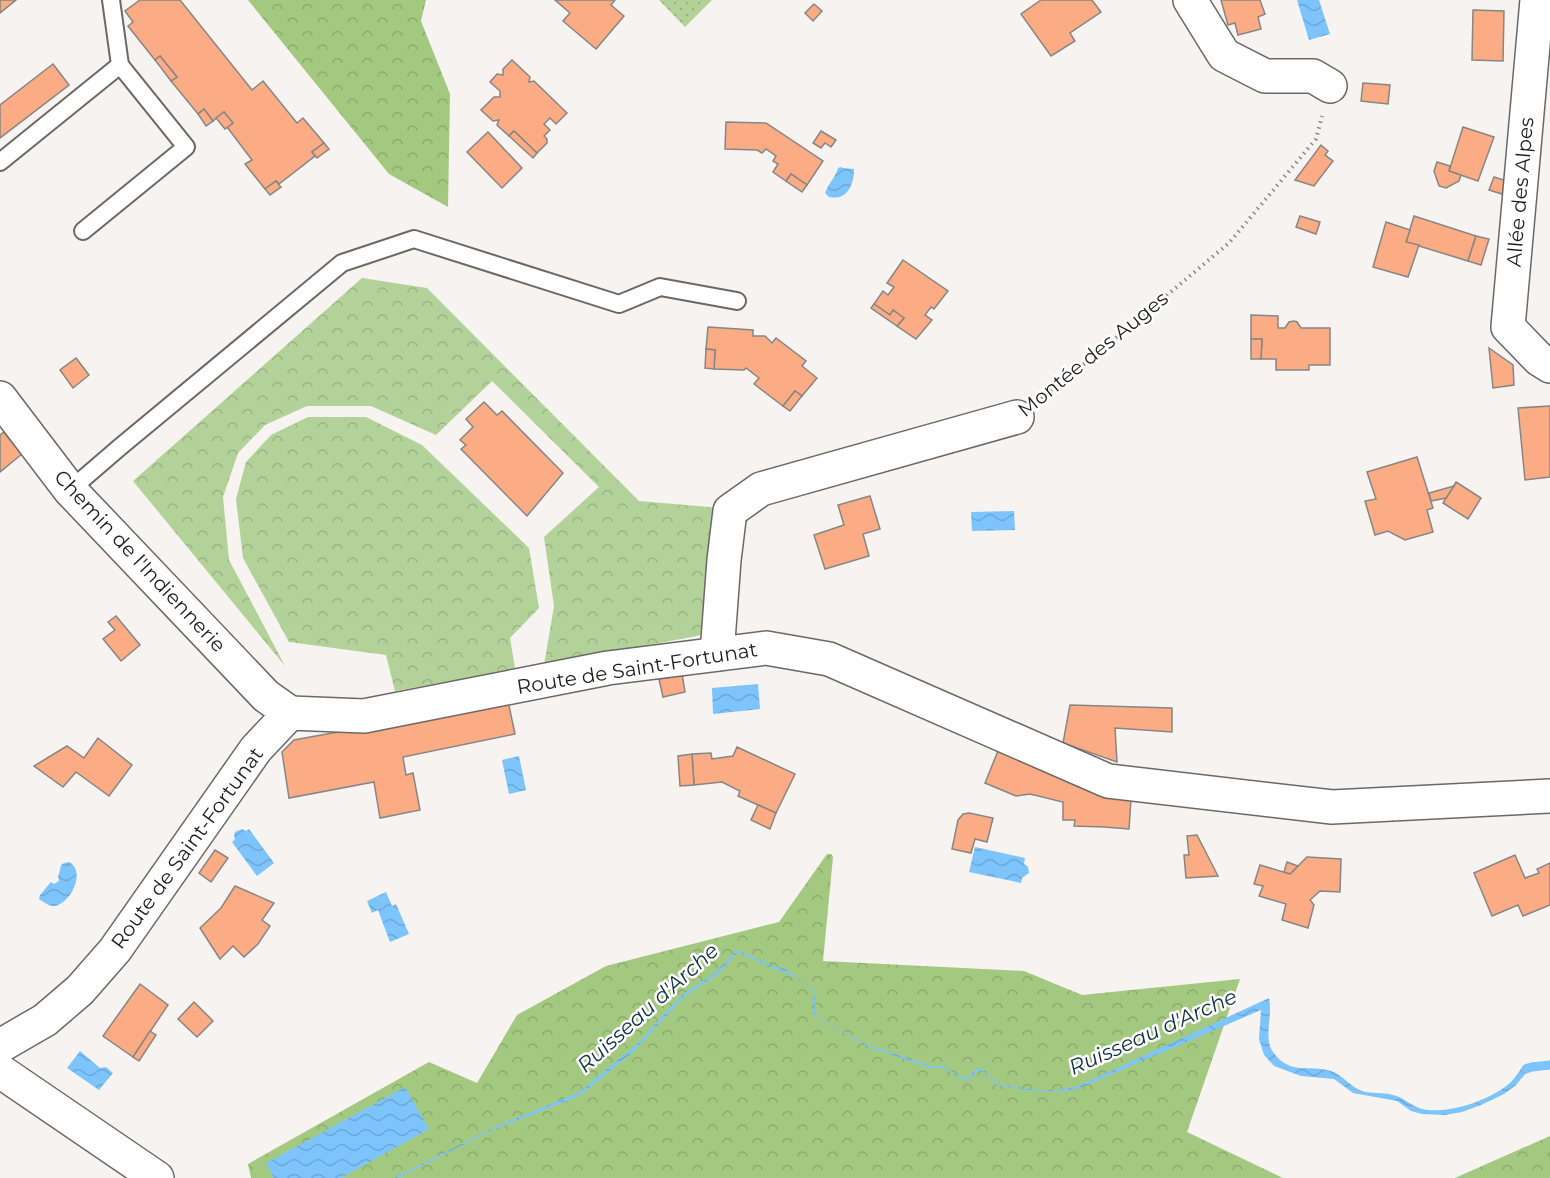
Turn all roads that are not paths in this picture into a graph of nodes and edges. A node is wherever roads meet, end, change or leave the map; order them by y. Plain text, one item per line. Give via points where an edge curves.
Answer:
1 (111, 0) edge
2 (1190, 0) edge
3 (1537, 0) edge
4 (120, 65) junction
5 (1330, 86) road end
6 (0, 162) edge
7 (83, 231) dead end
8 (737, 301) dead end
9 (1550, 366) edge
10 (0, 398) edge
11 (1017, 417) road end
12 (70, 490) junction
13 (717, 654) junction
14 (290, 713) junction
15 (1550, 796) edge
16 (0, 1046) edge
17 (0, 1071) edge
18 (157, 1178) edge

1 - 4 lane
2 - 5 street via 1224,55 1264,76 1312,76
3 - 9 street, Allée des Alpes via 1508,327
4 - 6 lane
4 - 7 lane via 186,147
8 - 12 lane via 660,287 619,304 414,239 342,263
10 - 12 street, Chemin de l'Indiennerie
11 - 13 street, Montée des Auges via 761,489 730,511
12 - 14 street, Chemin de l'Indiennerie via 266,696
13 - 14 street, Route de Saint-Fortunat via 608,668 364,716
13 - 15 street, Route de Saint-Fortunat via 766,648 829,659 1107,781 1332,807
14 - 16 street, Route de Saint-Fortunat via 256,749 115,950 80,990 45,1020
17 - 18 street

